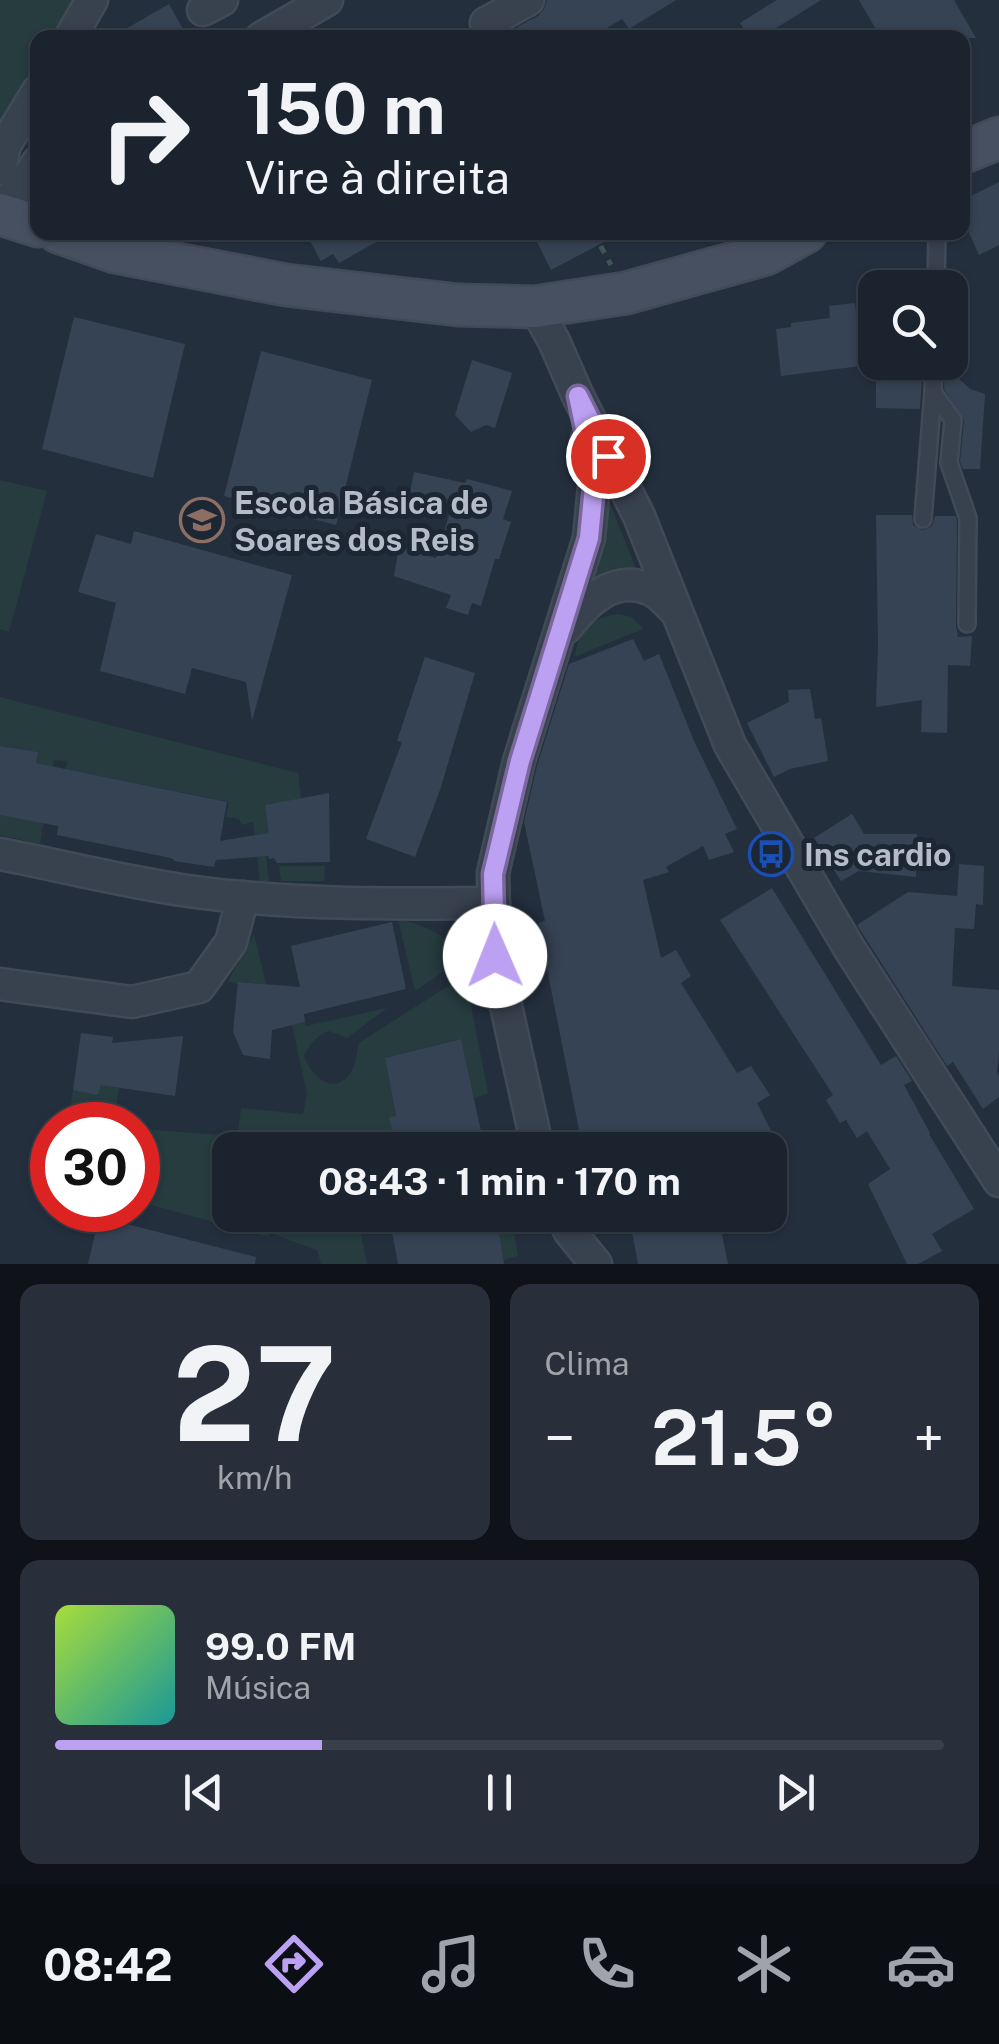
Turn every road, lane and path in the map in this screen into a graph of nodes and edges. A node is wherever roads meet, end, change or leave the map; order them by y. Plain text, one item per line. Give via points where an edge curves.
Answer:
1 (92, 0) edge
2 (328, 0) edge
3 (528, 0) edge
4 (75, 30) edge
5 (277, 30) edge
6 (489, 30) edge
7 (30, 104) edge
8 (999, 138) edge
9 (970, 150) edge
10 (0, 170) edge
11 (30, 174) edge
12 (0, 211) edge
13 (30, 223) edge
14 (81, 240) edge
15 (791, 240) edge
16 (938, 240) edge
17 (937, 270) edge
18 (535, 307) junction
19 (933, 380) edge
20 (933, 392) junction
21 (578, 396) junction
22 (924, 519) dead end
23 (677, 612) junction
24 (967, 624) dead end
25 (558, 638) junction
26 (0, 854) edge
27 (243, 897) junction
28 (494, 904) junction
29 (0, 984) edge
30 (534, 1132) edge
31 (999, 1181) edge
32 (570, 1232) edge
33 (596, 1264) edge

1 - 4 street
2 - 5 street
3 - 6 street via 486,23
7 - 10 street via 5,145
8 - 9 main road
11 - 12 street
12 - 13 main road
14 - 18 main road via 286,285
15 - 18 main road via 766,254 626,293
16 - 17 lane
18 - 21 street
19 - 20 lane
20 - 22 lane
20 - 24 lane via 953,420 949,463 968,518
21 - 23 street via 639,516
21 - 25 street via 595,476 589,538
23 - 25 street via 650,589 624,585 596,594
23 - 31 street via 730,745 849,948
25 - 28 street via 520,761 493,874
26 - 27 street
27 - 28 street
27 - 29 street via 231,942 199,987 132,1002
28 - 30 street via 495,956
32 - 33 street

